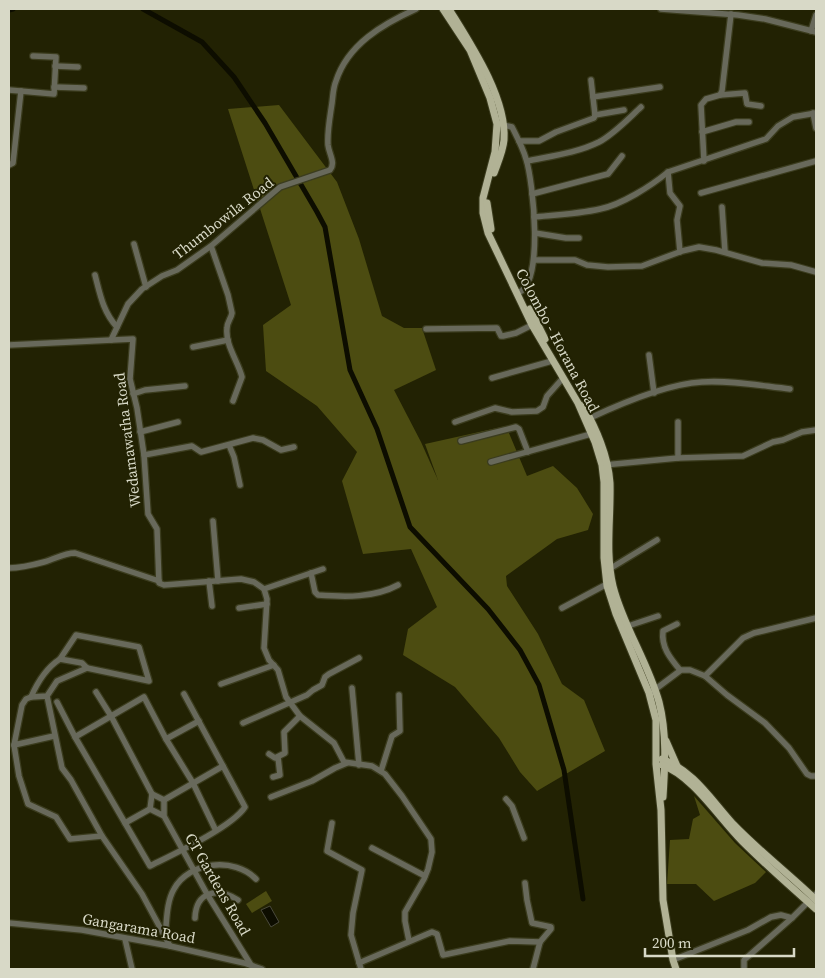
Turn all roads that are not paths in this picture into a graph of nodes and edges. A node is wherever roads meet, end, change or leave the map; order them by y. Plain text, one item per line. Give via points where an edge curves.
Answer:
1 (416, 9) edge
2 (446, 9) edge
3 (661, 9) edge
4 (670, 9) edge
5 (731, 14) junction
6 (816, 15) edge
7 (814, 32) edge
8 (33, 56) dead end
9 (56, 66) junction
10 (78, 67) dead end
11 (591, 80) dead end
12 (54, 87) junction
13 (660, 87) dead end
14 (84, 88) dead end
15 (9, 90) edge
16 (21, 91) junction
17 (720, 95) junction
18 (593, 97) junction
19 (761, 106) dead end
20 (641, 107) dead end
21 (624, 110) dead end
22 (814, 113) edge
23 (595, 116) junction
24 (749, 122) dead end
25 (501, 125) junction
26 (816, 128) edge
27 (702, 132) junction
28 (519, 142) junction
29 (622, 156) dead end
30 (527, 161) junction
31 (704, 161) junction
32 (816, 161) edge
33 (9, 165) edge
34 (668, 172) junction
35 (701, 192) dead end
36 (532, 194) junction
37 (722, 207) dead end
38 (534, 218) junction
39 (535, 233) junction
40 (578, 238) dead end
41 (134, 244) dead end
42 (211, 246) junction
43 (680, 252) junction
44 (725, 252) junction
45 (534, 260) junction
46 (816, 272) edge
47 (95, 275) dead end
48 (146, 287) junction
49 (519, 293) junction
50 (532, 325) junction
51 (118, 327) junction
52 (426, 329) dead end
53 (111, 340) junction
54 (228, 340) junction
55 (9, 345) edge
56 (192, 347) dead end
57 (648, 355) dead end
58 (552, 361) junction
59 (492, 378) dead end
60 (563, 378) junction
61 (185, 386) dead end
62 (790, 389) dead end
63 (654, 393) junction
64 (133, 394) junction
65 (233, 401) dead end
66 (590, 418) junction
67 (178, 422) dead end
68 (455, 422) dead end
69 (678, 422) dead end
70 (815, 428) edge
71 (140, 432) junction
72 (591, 434) junction
73 (461, 441) dead end
74 (229, 446) junction
75 (294, 447) dead end
76 (528, 452) junction
77 (144, 455) junction
78 (678, 458) junction
79 (491, 462) dead end
80 (605, 465) junction
81 (240, 485) dead end
82 (213, 521) dead end
83 (656, 540) dead end
84 (9, 568) edge
85 (611, 568) junction
86 (323, 569) dead end
87 (311, 572) junction
88 (159, 581) junction
89 (218, 581) junction
90 (209, 582) junction
91 (607, 584) junction
92 (398, 586) dead end
93 (264, 589) junction
94 (267, 604) junction
95 (212, 606) dead end
96 (239, 608) dead end
97 (562, 608) dead end
98 (658, 616) dead end
99 (816, 618) edge
100 (677, 624) dead end
101 (628, 626) junction
102 (359, 658) dead end
103 (60, 659) junction
104 (274, 665) junction
105 (87, 668) junction
106 (680, 670) junction
107 (705, 676) junction
108 (222, 684) dead end
109 (352, 688) dead end
110 (96, 692) dead end
111 (652, 692) junction
112 (184, 694) dead end
113 (399, 695) dead end
114 (47, 696) junction
115 (31, 698) junction
116 (57, 702) dead end
117 (289, 703) junction
118 (111, 716) junction
119 (300, 716) junction
120 (199, 721) junction
121 (243, 722) dead end
122 (54, 736) junction
123 (664, 736) junction
124 (75, 737) junction
125 (166, 739) junction
126 (14, 745) junction
127 (269, 754) dead end
128 (278, 757) junction
129 (656, 761) junction
130 (664, 763) junction
131 (347, 764) junction
132 (359, 765) junction
133 (223, 766) junction
134 (677, 766) junction
135 (380, 771) junction
136 (816, 776) edge
137 (273, 777) dead end
138 (683, 778) junction
139 (193, 783) junction
140 (664, 785) junction
141 (152, 794) junction
142 (271, 797) dead end
143 (506, 799) dead end
144 (164, 800) junction
145 (150, 809) junction
146 (661, 810) junction
147 (164, 816) junction
148 (125, 823) junction
149 (332, 824) dead end
150 (216, 831) junction
151 (102, 836) junction
152 (524, 838) dead end
153 (372, 848) dead end
154 (182, 850) junction
155 (194, 871) junction
156 (425, 876) junction
157 (256, 879) dead end
158 (525, 883) dead end
159 (207, 894) junction
160 (814, 898) edge
161 (238, 900) dead end
162 (816, 909) edge
163 (195, 918) dead end
164 (792, 918) junction
165 (9, 923) edge
166 (164, 936) junction
167 (125, 939) junction
168 (409, 941) junction
169 (540, 942) junction
170 (170, 946) junction
171 (672, 960) junction
172 (250, 965) junction
173 (360, 966) edge
174 (132, 969) edge
175 (262, 969) edge
176 (533, 969) edge
177 (676, 969) edge
178 (744, 969) edge

1 - 42 street, Thumbowila Road via 386,24 359,44 341,68 335,82 330,115 328,144 332,168 280,187
2 - 25 main road, Colombo - Horana Road via 474,48 495,96
3 - 4 street
4 - 5 street
5 - 7 street
5 - 17 street
6 - 7 street
8 - 9 street via 56,57
9 - 10 street
9 - 12 street
11 - 18 street
12 - 14 street
12 - 16 street via 54,94
13 - 18 street
15 - 16 street
16 - 33 street via 13,163
17 - 19 street via 745,93 747,104
17 - 27 street via 702,102
18 - 23 street
20 - 30 street via 600,141 563,154
21 - 23 street
22 - 26 street
22 - 31 street via 793,117 778,126 766,140
23 - 28 street via 539,141
24 - 27 street via 736,122
25 - 28 street via 512,128
25 - 49 main road, Colombo - Horana Road via 502,152 488,193 487,206 489,224
27 - 31 street
28 - 30 street
29 - 36 street via 608,174
30 - 36 street
31 - 34 street
32 - 35 street
34 - 38 street via 602,209
34 - 43 street via 670,193 680,206 677,220
36 - 38 street
37 - 44 street
38 - 39 street
39 - 40 street
39 - 45 street
41 - 48 street
42 - 48 street, Thumbowila Road
42 - 54 street via 232,313 227,322
43 - 44 street via 699,247
43 - 45 street via 642,266 608,267 575,260
44 - 46 street via 762,263
45 - 49 street via 528,285
47 - 51 street via 102,302
48 - 51 street, Thumbowila Road via 128,304
49 - 50 main road, Colombo - Horana Road
49 - 66 main road, Colombo - Horana Road
50 - 52 street via 504,336 497,328
50 - 58 main road, Colombo - Horana Road
51 - 53 street, Thumbowila Road
53 - 55 street
53 - 64 street, Wedamawatha Road via 133,339 130,379
54 - 56 street
54 - 65 street via 242,378
57 - 63 street
58 - 59 street
58 - 60 main road, Colombo - Horana Road
60 - 68 street via 537,411 512,412 495,408
60 - 72 main road, Colombo - Horana Road
61 - 64 street
62 - 63 street via 702,382
63 - 66 street
64 - 71 street, Wedamawatha Road
66 - 80 main road, Colombo - Horana Road via 601,444
67 - 71 street
69 - 78 street
70 - 78 street via 742,456
71 - 77 street, Wedamawatha Road
72 - 76 street
72 - 80 main road, Colombo - Horana Road
73 - 76 street via 516,427
74 - 75 street via 253,438 281,450
74 - 77 street via 201,452 192,446
74 - 81 street
76 - 79 street
77 - 88 street, Wedamawatha Road via 148,514 158,535
78 - 80 street
80 - 85 main road, Colombo - Horana Road via 610,482
80 - 91 main road, Colombo - Horana Road via 604,558
82 - 89 street
83 - 85 street
84 - 88 street via 75,554
85 - 101 main road, Colombo - Horana Road via 613,585
86 - 87 street
87 - 92 street via 318,595 371,594
87 - 93 street
88 - 90 street via 164,585
89 - 90 street
89 - 93 street via 247,579
90 - 95 street
91 - 97 street
91 - 111 main road, Colombo - Horana Road via 616,614
93 - 94 street
94 - 96 street
94 - 104 street via 264,648
98 - 101 street
99 - 107 street via 743,638
100 - 106 street via 662,633 669,657
101 - 111 main road, Colombo - Horana Road
102 - 117 street via 329,674 322,685 307,695
103 - 105 street via 82,663
103 - 105 street via 76,635 139,648 149,682
103 - 115 street via 42,676
104 - 108 street
104 - 117 street
105 - 114 street via 57,681
106 - 107 street
106 - 111 street
107 - 136 street via 765,723 789,748 807,774
109 - 132 street
110 - 118 street
111 - 123 main road via 662,717
111 - 129 main road
112 - 120 street
113 - 135 street via 400,731 392,736
114 - 115 street
114 - 122 street
115 - 126 street via 22,705
116 - 124 street
117 - 119 street
117 - 121 street
118 - 124 street
118 - 125 street via 144,697
118 - 141 street
119 - 128 street via 284,732 286,749
119 - 131 street via 334,743
120 - 125 street
120 - 133 street
122 - 126 street
122 - 151 street via 62,768
123 - 130 main road
123 - 134 main road
124 - 148 street
125 - 139 street
126 - 151 street via 28,804 56,817 70,839
127 - 128 street
128 - 137 street via 280,775
129 - 130 main road
129 - 146 main road
130 - 134 main road
130 - 138 main road
130 - 140 main road
131 - 132 street
131 - 142 street
132 - 135 street via 372,766
133 - 139 street
133 - 150 street via 245,807
134 - 160 main road via 701,786 733,824
135 - 156 street via 388,777 431,839 433,849
138 - 140 main road via 673,778
138 - 160 main road via 749,848
139 - 144 street
139 - 150 street
140 - 146 main road
141 - 144 street
141 - 145 street
143 - 152 street via 512,806
144 - 147 street, CT Gardens Road
145 - 147 street
145 - 148 street
146 - 171 main road via 663,900
147 - 154 street, CT Gardens Road
148 - 154 street via 150,866
149 - 173 street via 327,851 362,870 351,935
150 - 154 street
151 - 166 street via 142,894
153 - 156 street
154 - 155 street, CT Gardens Road
155 - 157 street via 222,864 246,871
155 - 159 street, CT Gardens Road
155 - 166 street via 174,888
156 - 168 street via 405,912
158 - 169 street via 532,923 551,927
159 - 161 street via 224,894
159 - 163 street via 200,901
159 - 172 street, CT Gardens Road
160 - 162 main road
160 - 164 street
164 - 171 street via 771,917 748,930
164 - 178 street via 744,960
165 - 167 street, Gangarama Road via 82,930
166 - 170 street
167 - 170 street, Gangarama Road
167 - 174 street
168 - 169 street via 432,932 437,934 443,955 510,941
168 - 173 street
169 - 176 street
170 - 172 street, Gangarama Road
171 - 177 main road
172 - 175 street, Gangarama Road

